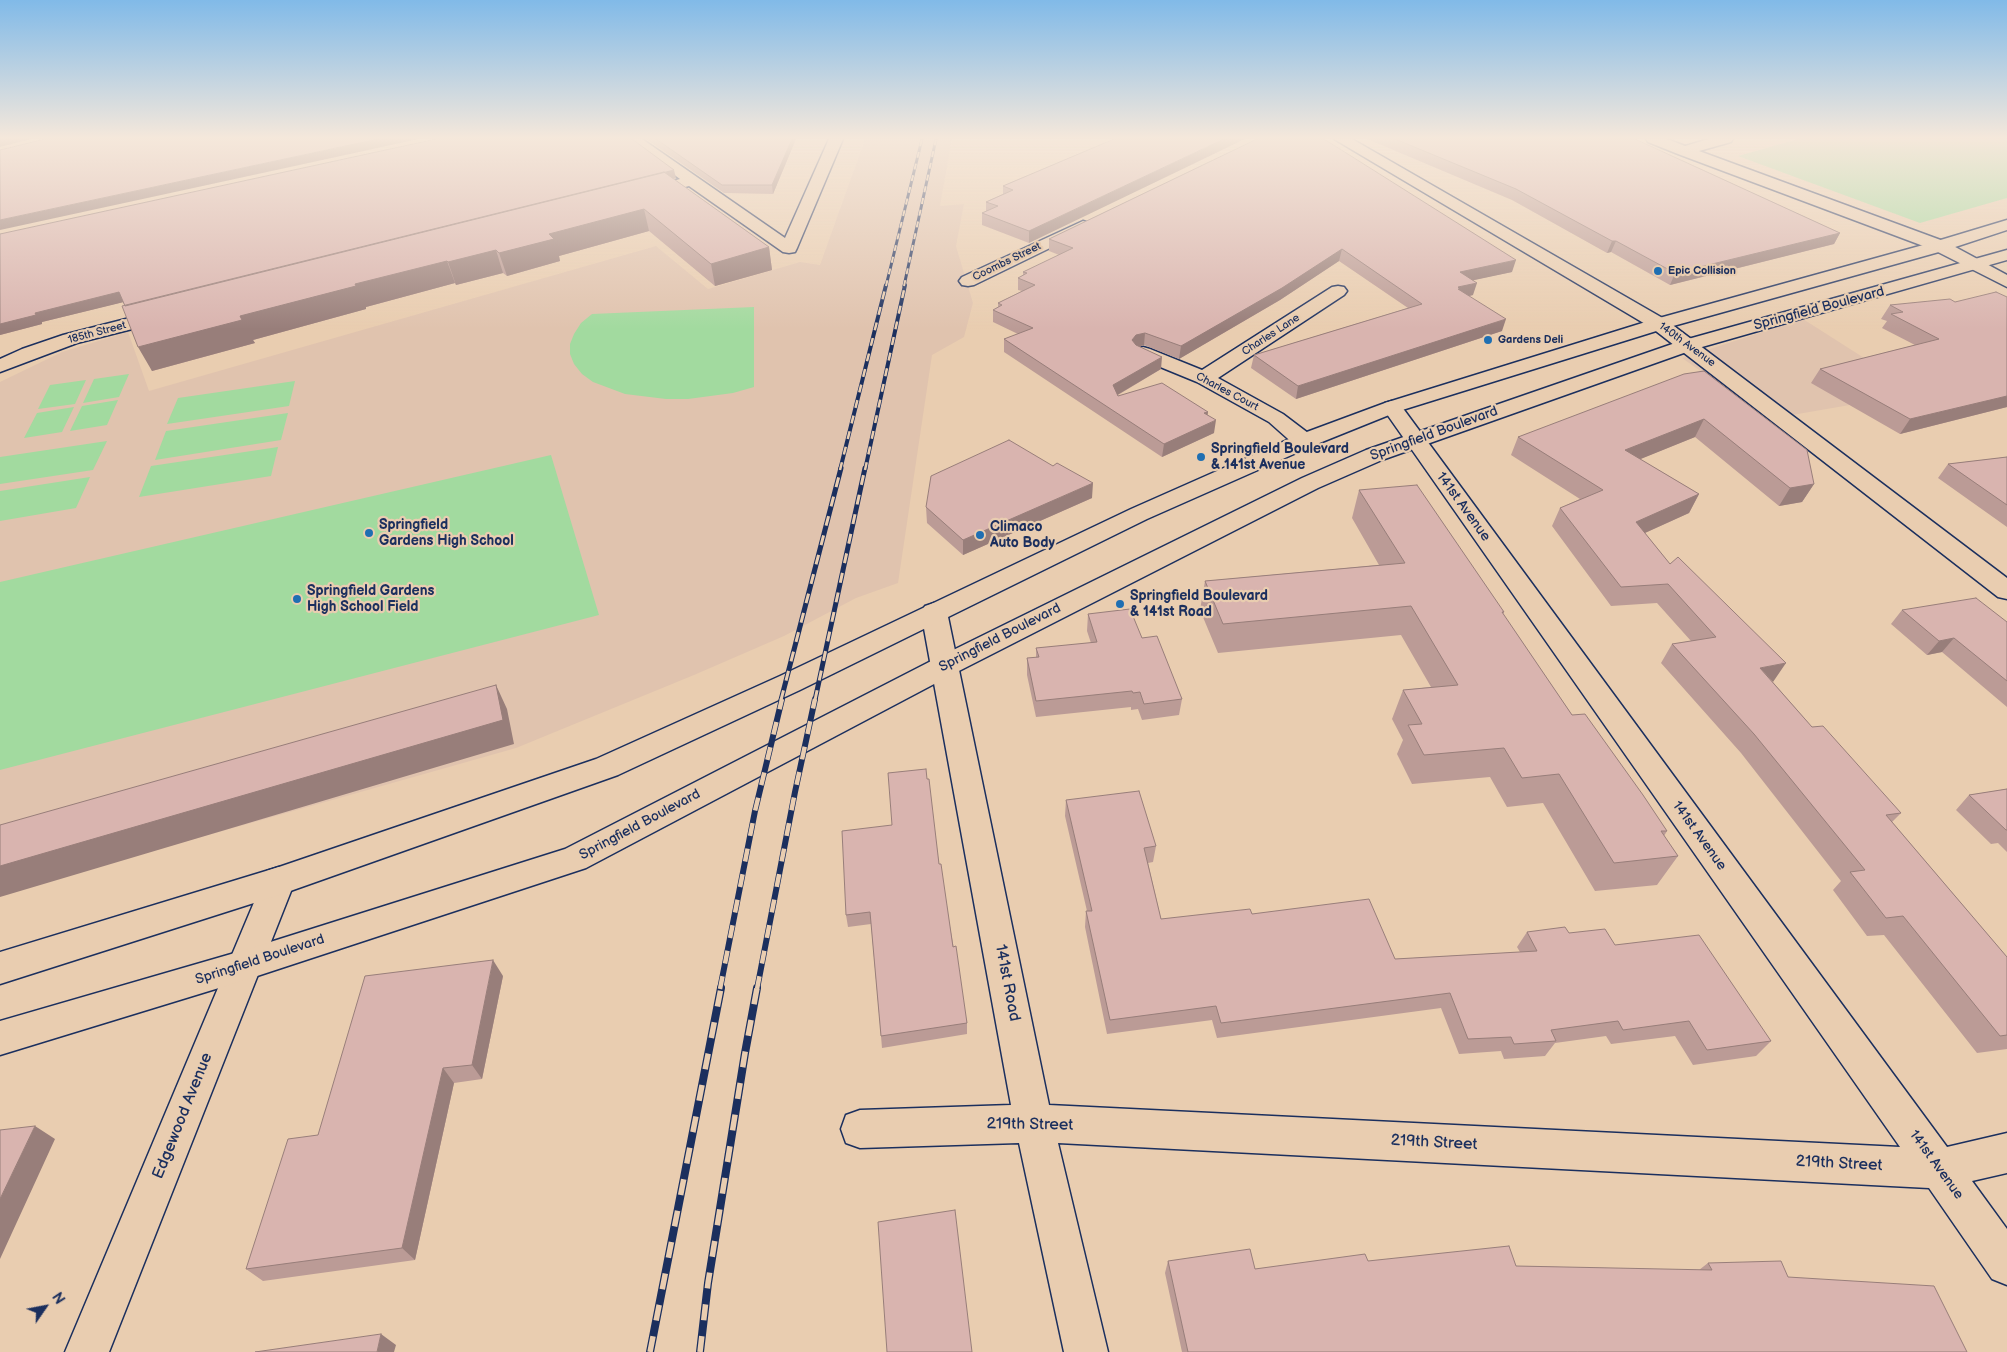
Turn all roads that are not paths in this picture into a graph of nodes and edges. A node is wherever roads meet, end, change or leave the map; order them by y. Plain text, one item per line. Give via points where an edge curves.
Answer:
1 (721, 202) edge
2 (809, 202) edge
3 (1449, 202) edge
4 (1821, 202) edge
5 (1093, 221) edge
6 (2007, 225) edge
7 (1940, 246) junction
8 (2007, 255) edge
9 (1974, 265) junction
10 (968, 281) dead end
11 (2007, 282) edge
12 (1338, 291) dead end
13 (176, 312) edge
14 (1659, 324) junction
15 (1688, 345) junction
16 (1143, 353) edge
17 (0, 366) edge
18 (1204, 378) junction
19 (1392, 407) junction
20 (1304, 441) junction
21 (1416, 441) junction
22 (2007, 592) edge
23 (934, 612) junction
24 (944, 666) junction
25 (279, 881) junction
26 (245, 965) junction
27 (0, 968) edge
28 (0, 1038) edge
29 (1034, 1123) junction
30 (860, 1129) dead end
31 (2007, 1153) edge
32 (1939, 1169) junction
33 (2007, 1264) edge
34 (87, 1352) edge
35 (1086, 1352) edge

1 - 2 street via 789,248
3 - 14 street, 140th Avenue
4 - 7 street
5 - 10 street, Coombs Street
6 - 7 street, Springfield Boulevard
7 - 9 street
7 - 14 street, Springfield Boulevard
8 - 9 street, Springfield Boulevard
9 - 11 street
9 - 15 street, Springfield Boulevard
12 - 18 street, Charles Lane
13 - 17 street, 185th Street via 70,339
14 - 15 street, 140th Avenue
14 - 19 street, Springfield Boulevard
15 - 21 street, Springfield Boulevard
15 - 22 street, 140th Avenue
16 - 18 street, Charles Court
18 - 20 street, Charles Court via 1276,418
19 - 20 street, Springfield Boulevard
19 - 21 street, 141st Avenue
20 - 23 street, Springfield Boulevard via 1139,514
21 - 24 street, Springfield Boulevard via 1374,455 1310,484
21 - 32 street, 141st Avenue
23 - 24 street, 141st Road
23 - 25 street, Springfield Boulevard via 790,683 606,767
24 - 26 street, Springfield Boulevard via 575,859
24 - 29 street, 141st Road
25 - 26 street, Edgewood Avenue
25 - 27 street, Springfield Boulevard
26 - 28 street, Springfield Boulevard
26 - 34 street, Edgewood Avenue
29 - 30 street, 219th Street
29 - 32 street, 219th Street
29 - 35 street, 141st Road
31 - 32 street, 219th Street
32 - 33 street, 141st Avenue

